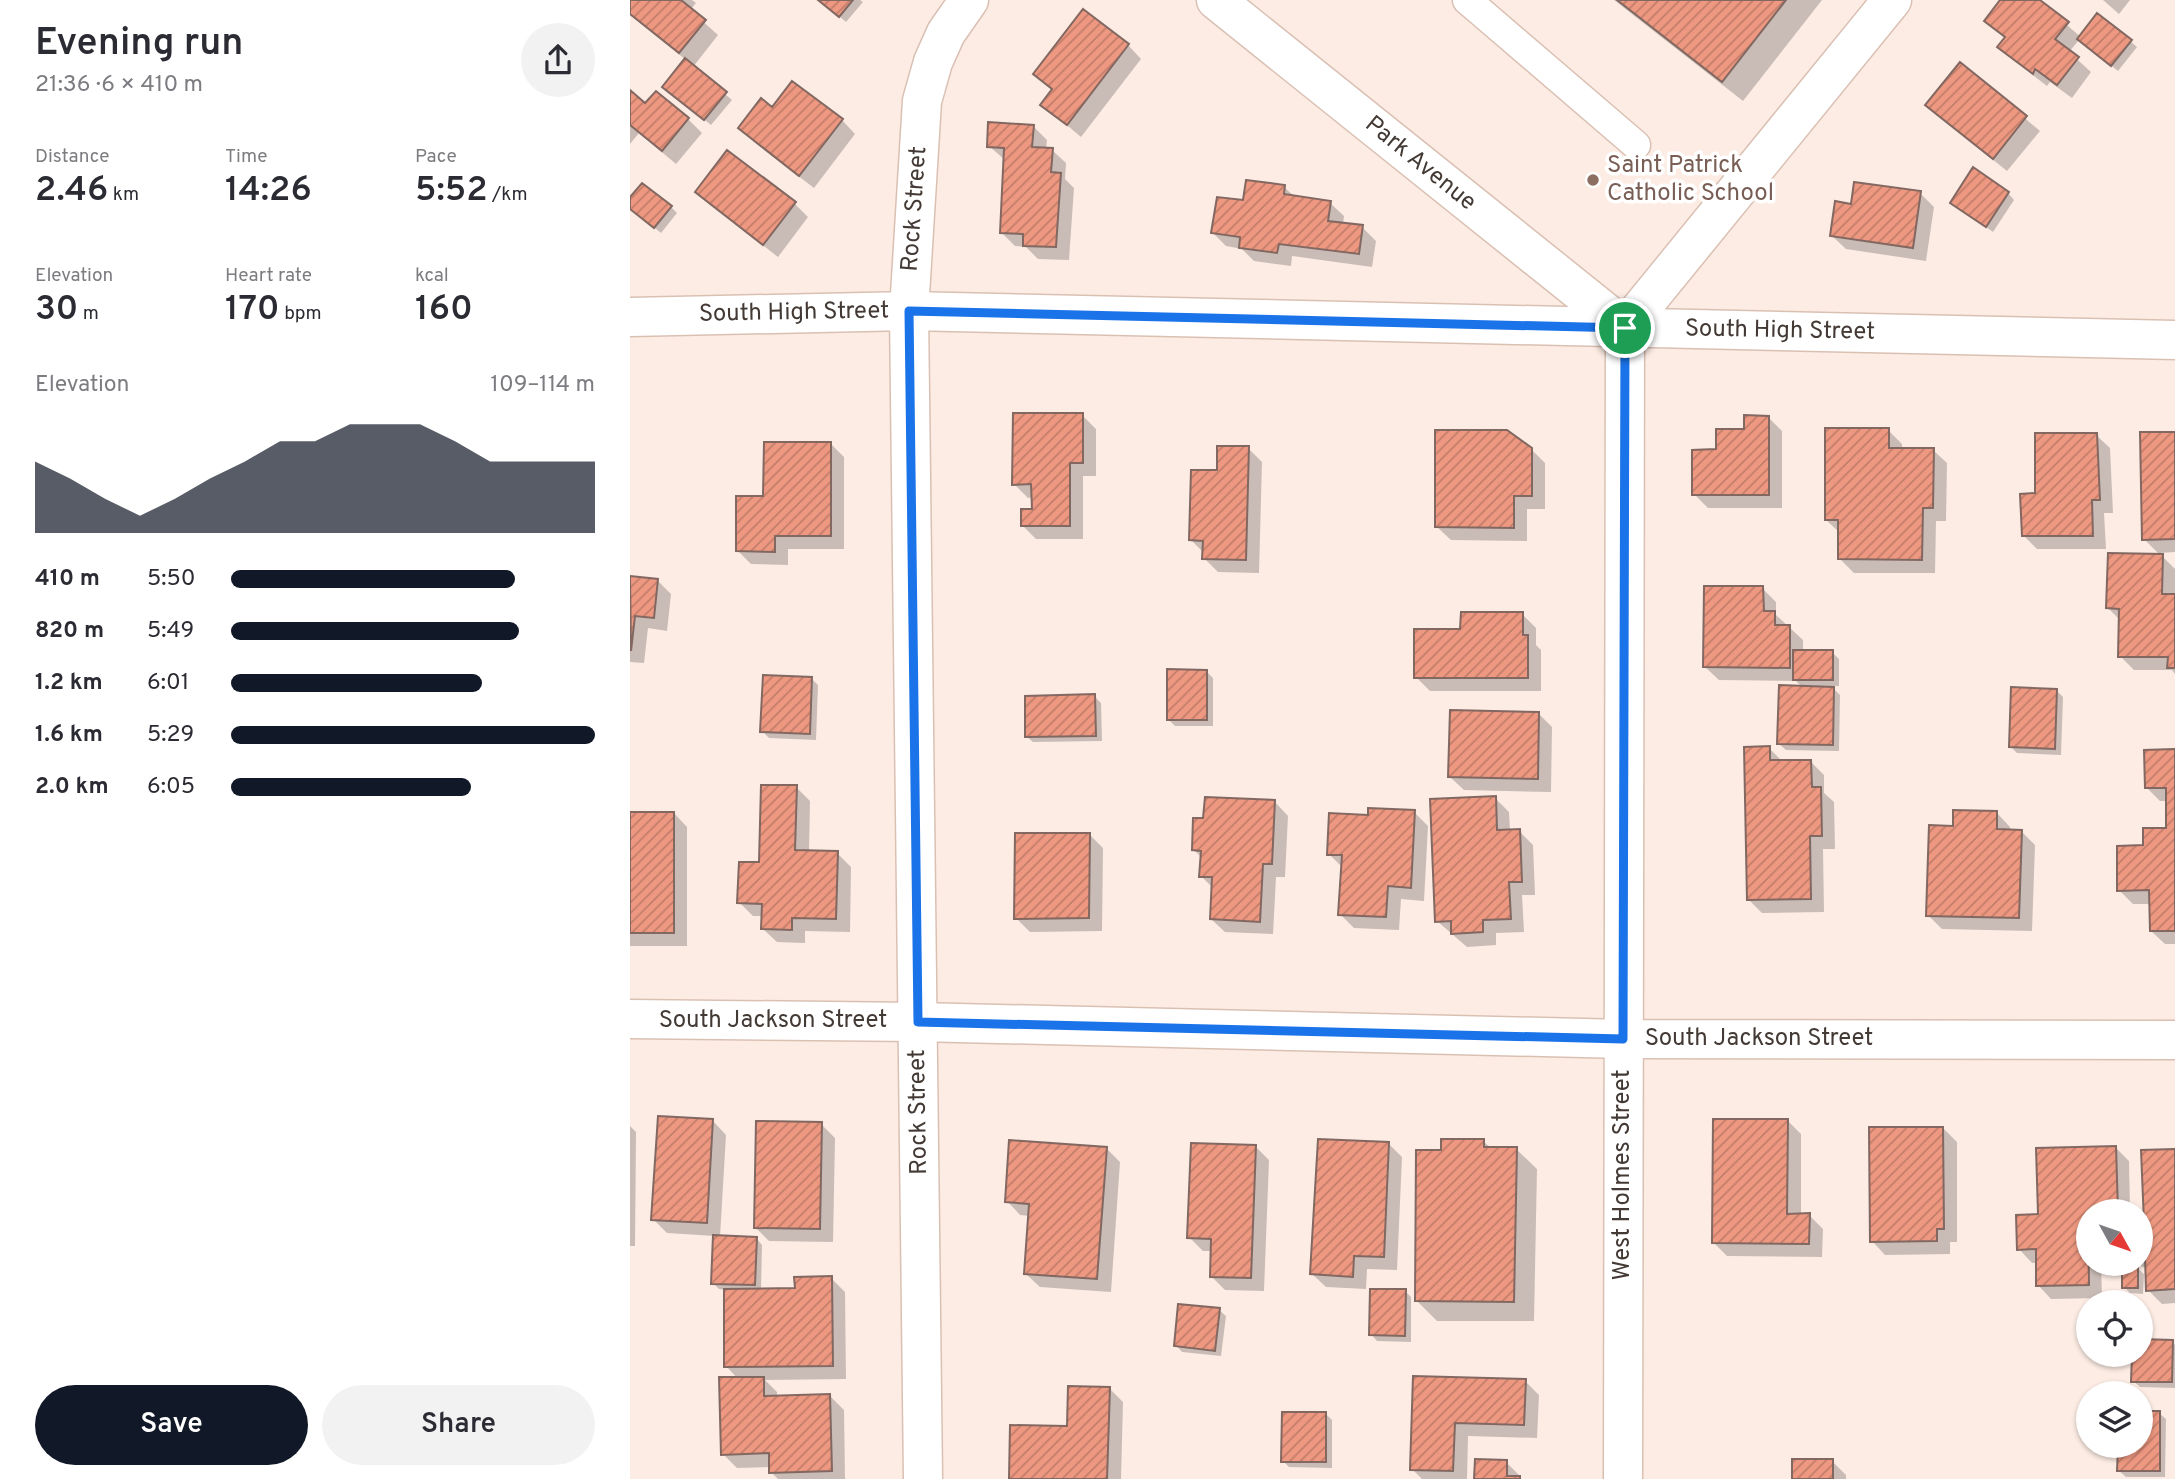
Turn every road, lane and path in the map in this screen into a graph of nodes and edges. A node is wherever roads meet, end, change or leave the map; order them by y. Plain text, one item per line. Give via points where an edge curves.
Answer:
1 (969, 0) edge
2 (1216, 0) edge
3 (1468, 0) edge
4 (1892, 0) edge
5 (1636, 145) dead end
6 (909, 311) junction
7 (630, 317) edge
8 (1625, 328) junction
9 (2175, 340) edge
10 (630, 1019) edge
11 (918, 1022) junction
12 (1623, 1039) junction
13 (2175, 1040) edge
14 (923, 1479) edge
15 (1623, 1479) edge

1 - 6 street, Rock Street via 946,33 922,101
2 - 8 street, Park Avenue
3 - 5 lane
4 - 8 street
6 - 7 street, South High Street
6 - 8 street, South High Street
6 - 11 street, Rock Street
8 - 9 street, South High Street
8 - 12 street, West Holmes Street
10 - 11 street, South Jackson Street
11 - 12 street, South Jackson Street
11 - 14 street, Rock Street
12 - 13 street, South Jackson Street
12 - 15 street, West Holmes Street

